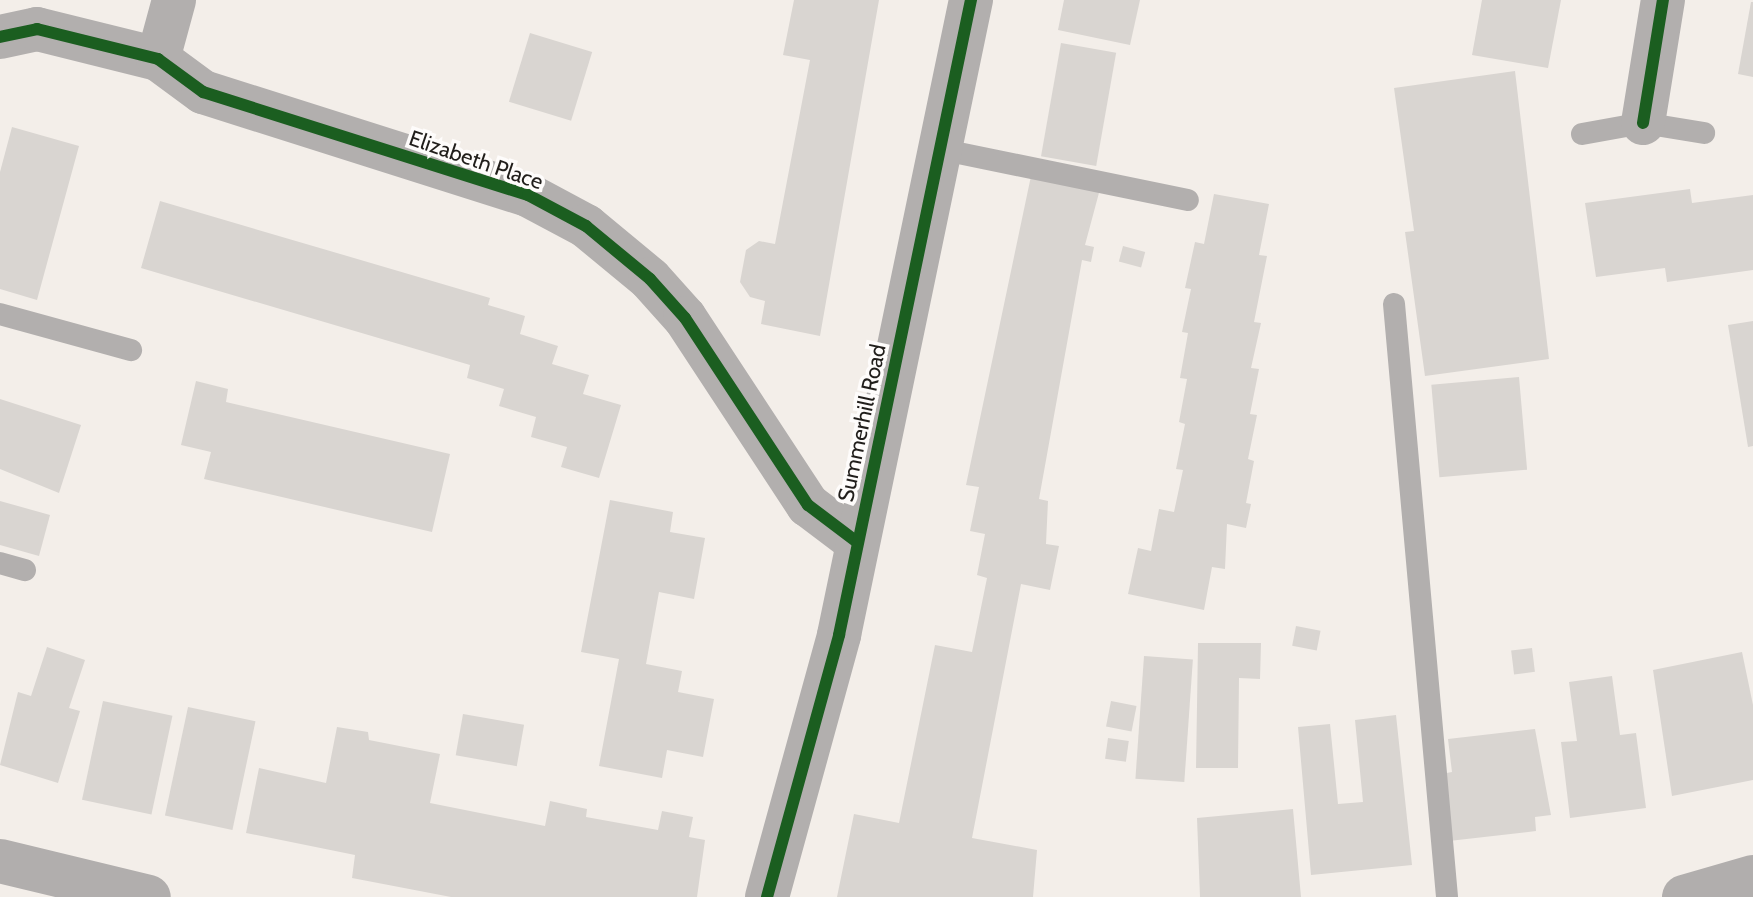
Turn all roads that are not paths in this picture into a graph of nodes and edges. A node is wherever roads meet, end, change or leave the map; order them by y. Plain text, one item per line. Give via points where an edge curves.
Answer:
1 (174, 0) edge
2 (971, 0) edge
3 (1663, 0) edge
4 (0, 37) edge
5 (158, 59) junction
6 (1643, 123) junction
7 (1704, 133) dead end
8 (1582, 134) dead end
9 (939, 149) junction
10 (1188, 200) dead end
11 (1394, 304) dead end
12 (0, 314) edge
13 (131, 350) dead end
14 (857, 542) junction
15 (0, 563) edge
16 (25, 570) dead end
17 (0, 861) edge
18 (1753, 877) edge
19 (149, 897) edge
20 (767, 897) edge
21 (1447, 897) edge
22 (1684, 897) edge

1 - 5 street
2 - 9 street, Summerhill Road
3 - 6 street
4 - 5 street, Elizabeth Place via 37,29
5 - 14 street, Elizabeth Place via 203,92 528,195 586,226 650,279 685,318 808,505
6 - 7 lane
6 - 8 lane
9 - 10 lane
9 - 14 street, Summerhill Road
11 - 21 lane
12 - 13 lane
14 - 20 street, Summerhill Road via 802,783
15 - 16 lane
17 - 19 main road
18 - 22 main road

